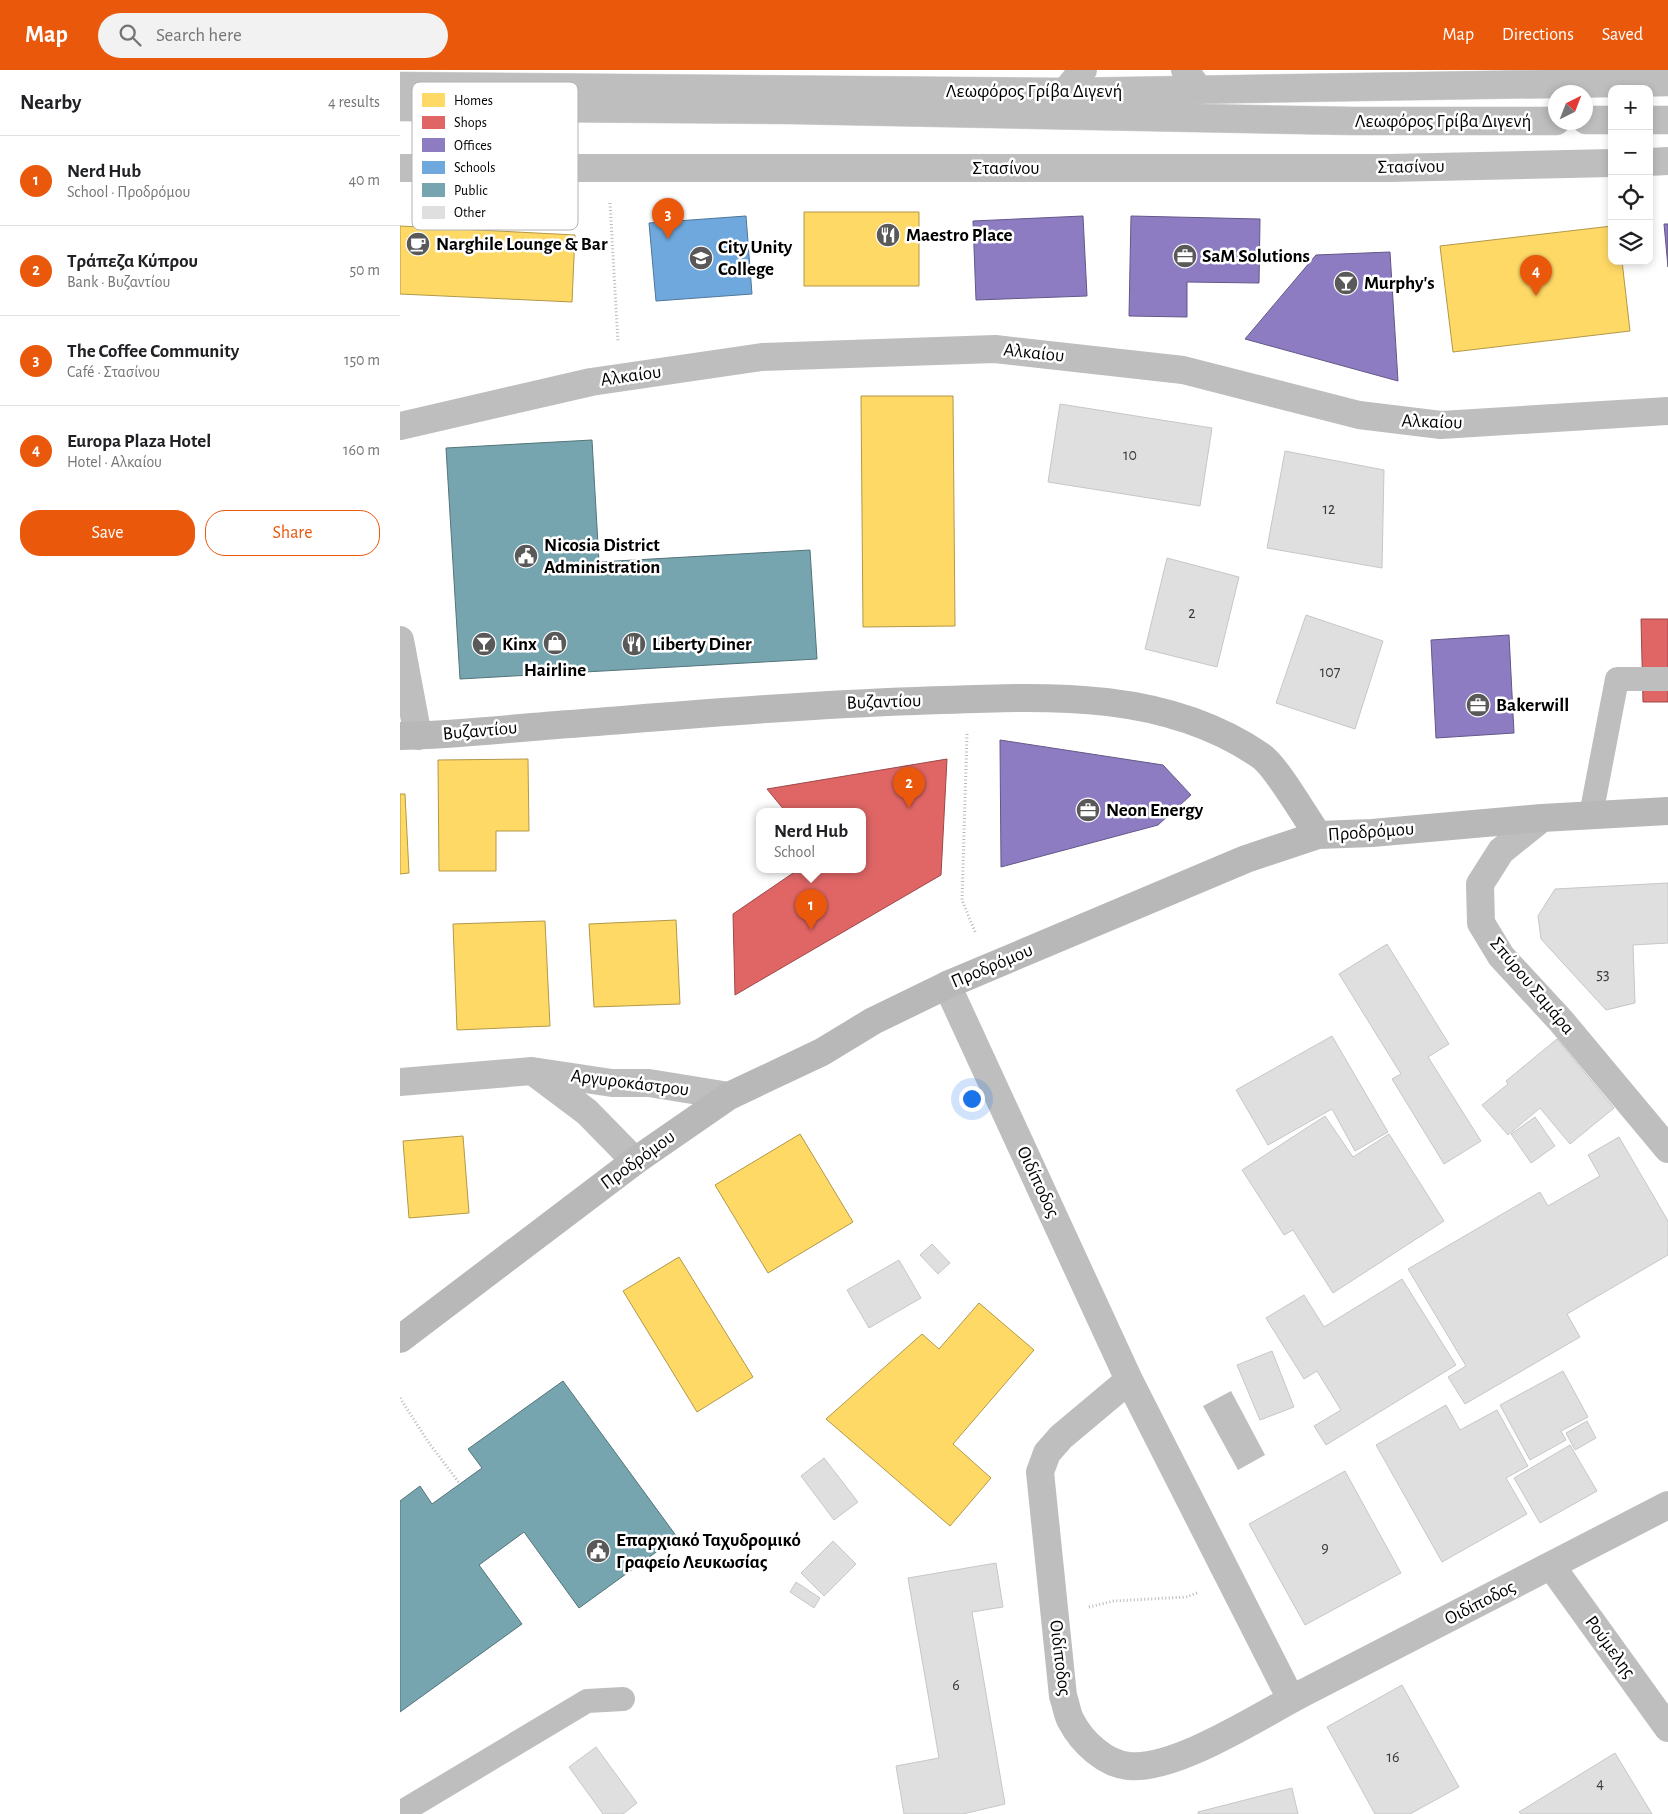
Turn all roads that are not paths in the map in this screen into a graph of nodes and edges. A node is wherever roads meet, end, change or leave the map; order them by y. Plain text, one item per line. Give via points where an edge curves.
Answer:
1 (1083, 70) edge
2 (1192, 80) edge
3 (1668, 82) edge
4 (578, 88) edge
5 (1065, 92) junction
6 (578, 108) edge
7 (1548, 120) edge
8 (1593, 120) edge
9 (1608, 120) edge
10 (1653, 120) edge
11 (1668, 120) edge
12 (1668, 161) edge
13 (1653, 162) edge
14 (1608, 163) edge
15 (578, 168) edge
16 (1668, 411) edge
17 (400, 426) edge
18 (400, 640) edge
19 (1668, 679) edge
20 (409, 736) edge
21 (1668, 811) edge
22 (1591, 815) junction
23 (1542, 818) junction
24 (1318, 835) junction
25 (947, 985) junction
26 (532, 1071) junction
27 (400, 1082) edge
28 (729, 1096) junction
29 (1668, 1150) edge
30 (635, 1160) junction
31 (400, 1339) edge
32 (1129, 1380) junction
33 (1668, 1504) edge
34 (1552, 1567) junction
35 (623, 1699) dead end
36 (1290, 1699) junction
37 (1668, 1728) edge
38 (400, 1813) edge

1 - 5 street
2 - 3 street, Λεωφόρος Γρίβα Διγενή
2 - 5 street, Λεωφόρος Γρίβα Διγενή
4 - 5 street, Λεωφόρος Γρίβα Διγενή
6 - 7 street, Λεωφόρος Γρίβα Διγενή via 1353,121
8 - 9 street
10 - 11 street
12 - 13 street
14 - 15 street, Στασίνου via 1389,168
16 - 17 street, Αλκαίου via 1441,425 1359,415 1183,370 995,349 762,357 591,382
18 - 20 street
19 - 22 lane via 1617,680
20 - 24 main road, Βυζαντίου via 816,704 1076,698 1145,707 1204,725 1241,744 1264,758
21 - 22 main road, Προδρόμου
22 - 23 main road, Προδρόμου
23 - 24 main road, Προδρόμου
23 - 29 street, Σπύρου Σαμάρα via 1500,851 1480,884 1481,923 1502,956 1562,1021
24 - 25 main road, Προδρόμου via 1246,859
25 - 28 main road, Προδρόμου via 873,1021 822,1052
25 - 32 street, Οιδίποδος
26 - 27 street, Αργυροκάστρου
26 - 28 street, Αργυροκάστρου via 612,1083 649,1083
26 - 30 street, Αργυροκάστρου via 587,1112
28 - 30 main road, Προδρόμου
30 - 31 main road, Προδρόμου
32 - 36 street, Οιδίποδος
32 - 36 street, Οιδίποδος via 1061,1437 1047,1453 1040,1472 1063,1696 1071,1720 1085,1741 1105,1758 1128,1766 1160,1764 1219,1739
33 - 34 street, Οιδίποδος
34 - 36 street, Οιδίποδος
34 - 37 street, Ρούμελης
35 - 38 lane via 586,1701

